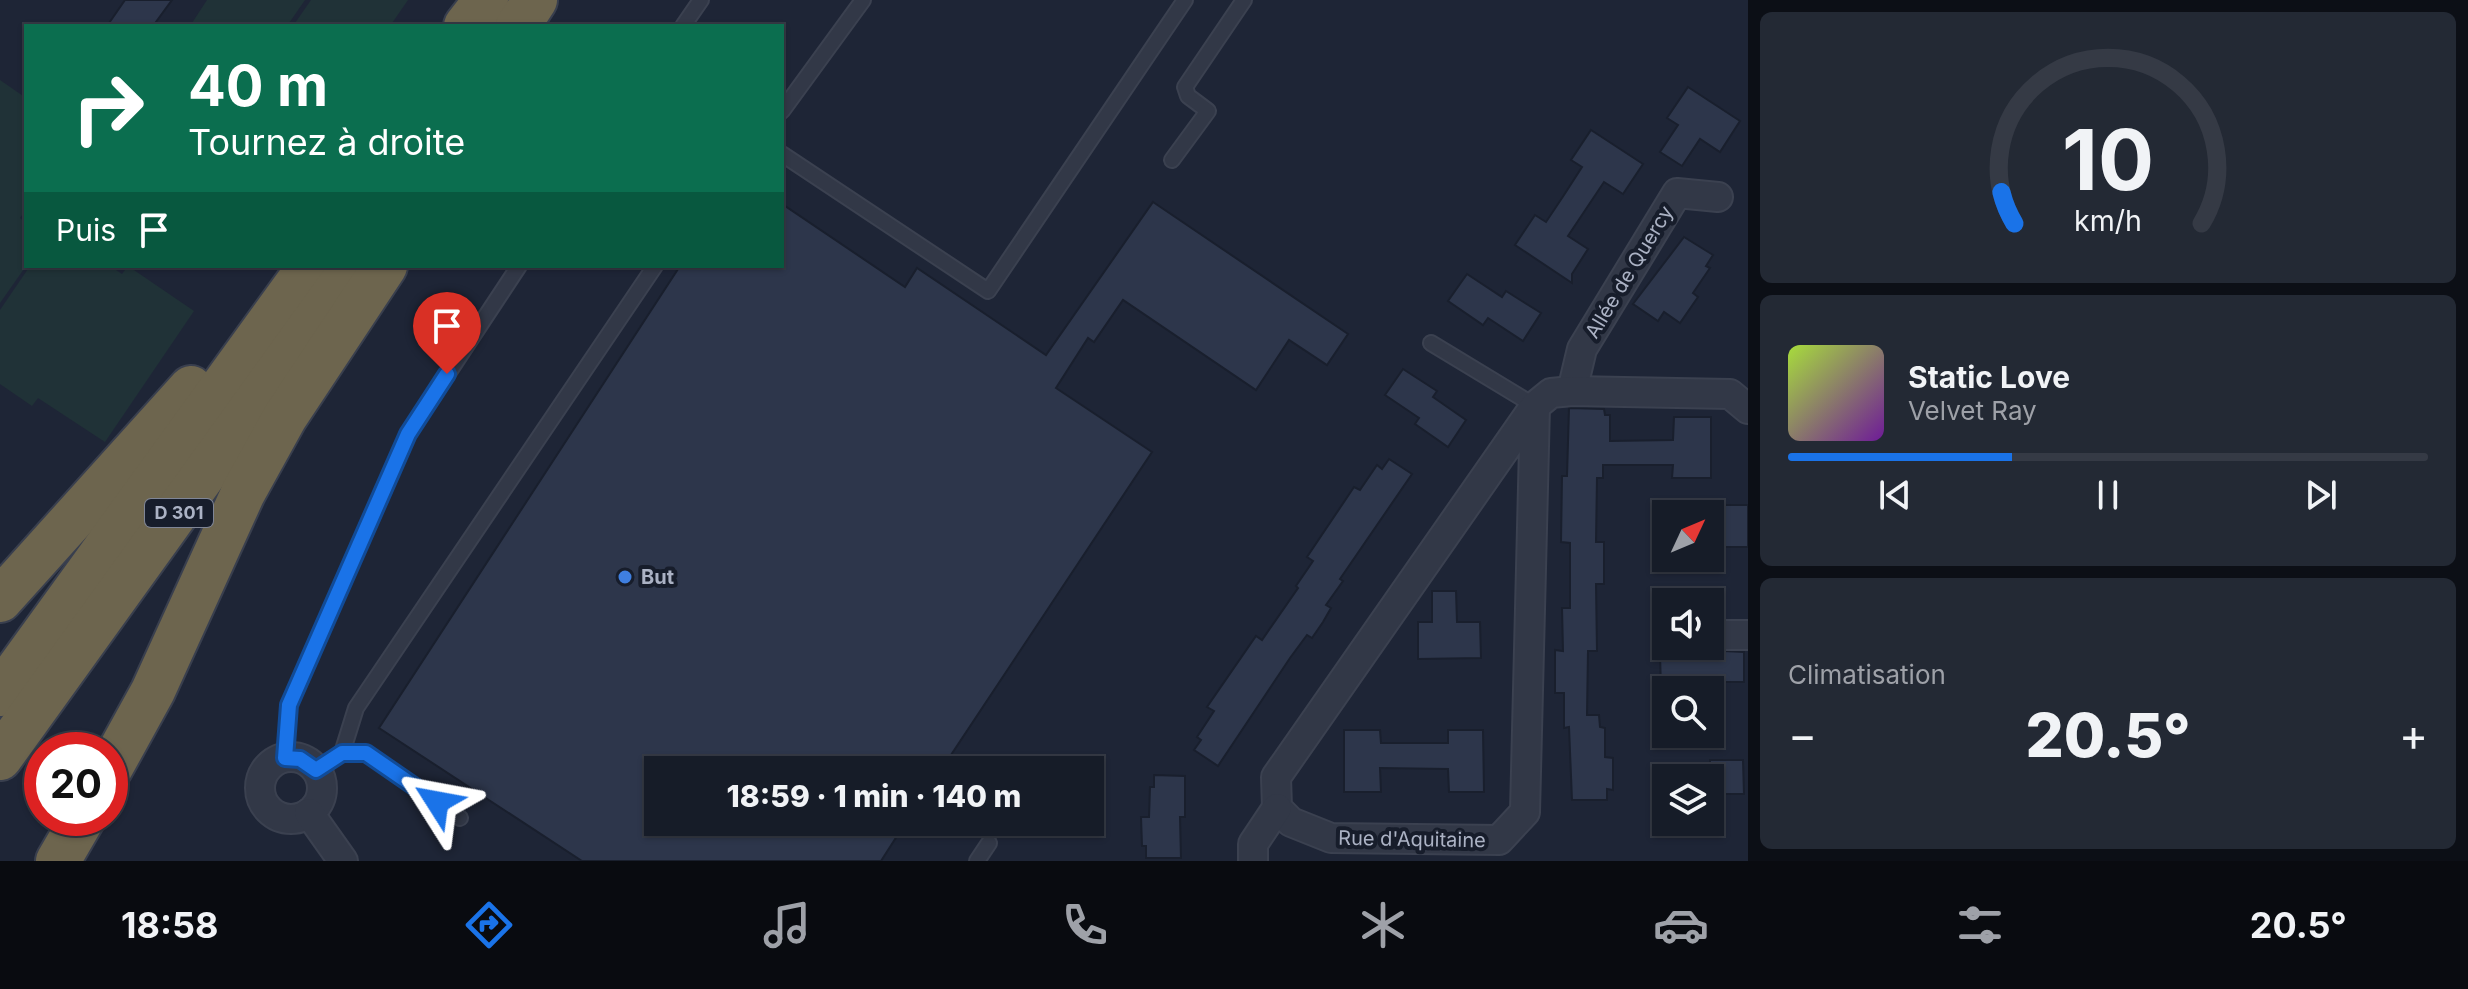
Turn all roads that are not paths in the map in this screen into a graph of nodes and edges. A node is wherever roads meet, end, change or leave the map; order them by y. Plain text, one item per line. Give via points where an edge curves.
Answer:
1 (488, 0) edge
2 (535, 0) edge
3 (554, 0) edge
4 (701, 0) edge
5 (863, 0) edge
6 (1185, 0) edge
7 (1244, 0) edge
8 (468, 24) edge
9 (474, 24) edge
10 (519, 24) edge
11 (538, 24) edge
12 (684, 24) edge
13 (784, 108) edge
14 (784, 155) edge
15 (1172, 160) dead end
16 (1718, 197) dead end
17 (283, 268) edge
18 (309, 268) edge
19 (353, 268) edge
20 (384, 268) edge
21 (518, 268) edge
22 (654, 268) edge
23 (1431, 343) dead end
24 (1572, 391) junction
25 (1535, 406) junction
26 (1748, 409) edge
27 (0, 600) edge
28 (1724, 635) edge
29 (1748, 635) edge
30 (0, 694) edge
31 (128, 736) edge
32 (342, 753) junction
33 (0, 758) edge
34 (285, 758) junction
35 (316, 770) junction
36 (1277, 808) junction
37 (309, 813) junction
38 (460, 818) dead end
39 (73, 836) edge
40 (989, 843) dead end
41 (58, 861) edge
42 (343, 861) edge
43 (977, 861) edge
44 (1253, 861) edge

1 - 8 highway
1 - 9 highway
2 - 10 highway
3 - 11 highway
4 - 12 lane
5 - 13 lane
6 - 14 lane via 988,291
7 - 15 lane via 1185,87 1188,96 1208,111
16 - 24 street, Allée de Quercy via 1677,193 1582,349
17 - 27 highway via 165,419
18 - 30 highway, D 301
19 - 33 highway, D 301
20 - 31 highway via 285,417 243,493
21 - 34 lane via 408,434 289,705
22 - 32 lane via 356,708
23 - 25 lane
24 - 25 street via 1551,393
24 - 26 street via 1730,394
25 - 36 street via 1276,777
25 - 36 street, Rue d'Aquitaine via 1525,812 1499,840 1331,838 1291,822
28 - 29 street
32 - 35 lane
32 - 38 lane via 366,753
34 - 35 street via 300,759
34 - 37 street via 265,773 264,803 279,817
35 - 37 street via 323,788
36 - 44 street via 1253,844
37 - 42 street
39 - 41 highway
40 - 43 lane

